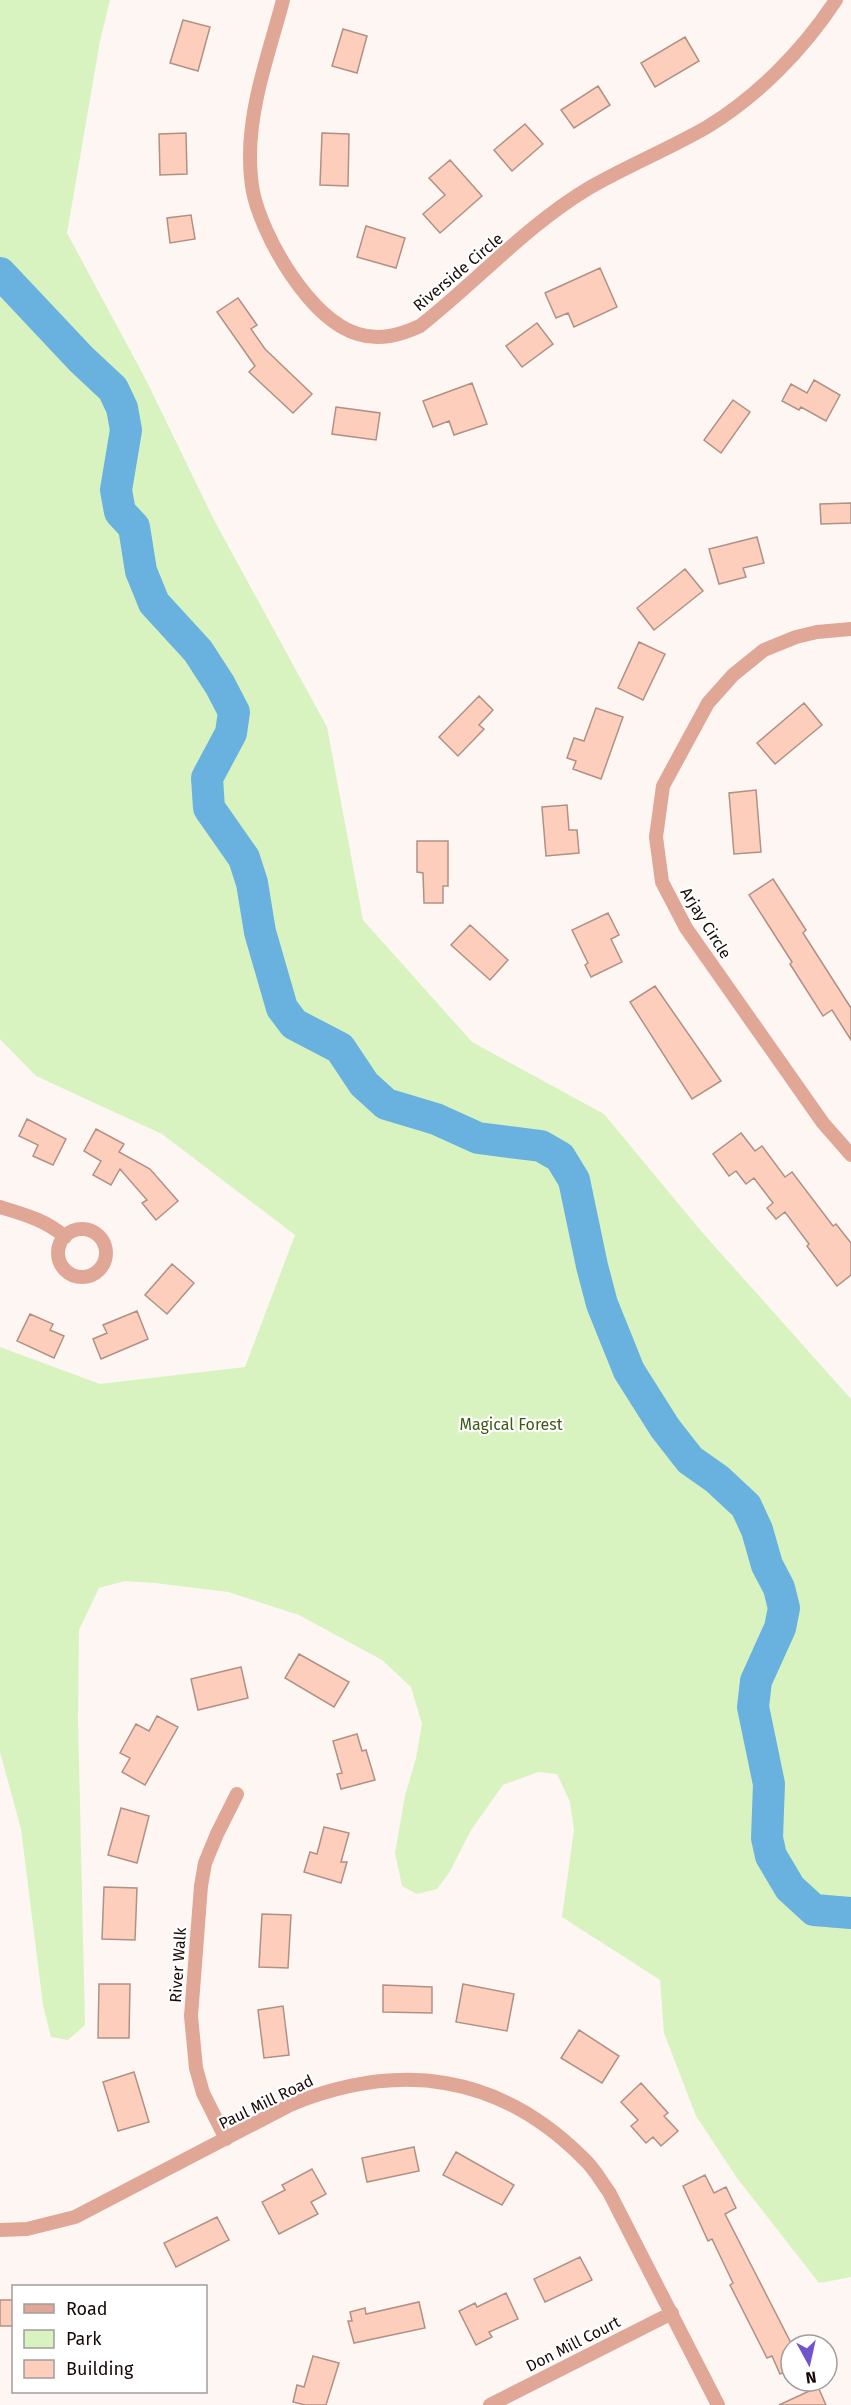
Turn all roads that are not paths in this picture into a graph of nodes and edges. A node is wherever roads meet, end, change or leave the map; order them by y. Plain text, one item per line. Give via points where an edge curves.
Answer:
1 (283, 0) edge
2 (836, 0) edge
3 (851, 629) edge
4 (851, 1155) edge
5 (0, 1207) edge
6 (64, 1237) dead end
7 (237, 1794) dead end
8 (226, 2139) junction
9 (0, 2230) edge
10 (672, 2313) junction
11 (490, 2405) edge
12 (718, 2405) edge

1 - 2 street, Riverside Circle via 253,123 253,191 276,250 299,285 340,326 380,338 401,335 420,326 546,218 589,188 708,126 752,95 820,24
3 - 4 street, Arjay Circle via 796,637 764,650 733,675 708,703 663,786 656,837 662,882 686,928 823,1123
5 - 6 street via 38,1219
7 - 8 street, River Walk via 203,1875 191,2016 196,2068 203,2093
8 - 9 street, Paul Mill Road via 75,2217 27,2229
8 - 10 street, Paul Mill Road via 317,2094 384,2079 422,2079 465,2086 499,2099 561,2137 586,2161 609,2192
10 - 11 street, Don Mill Court
10 - 12 street, Paul Mill Road

